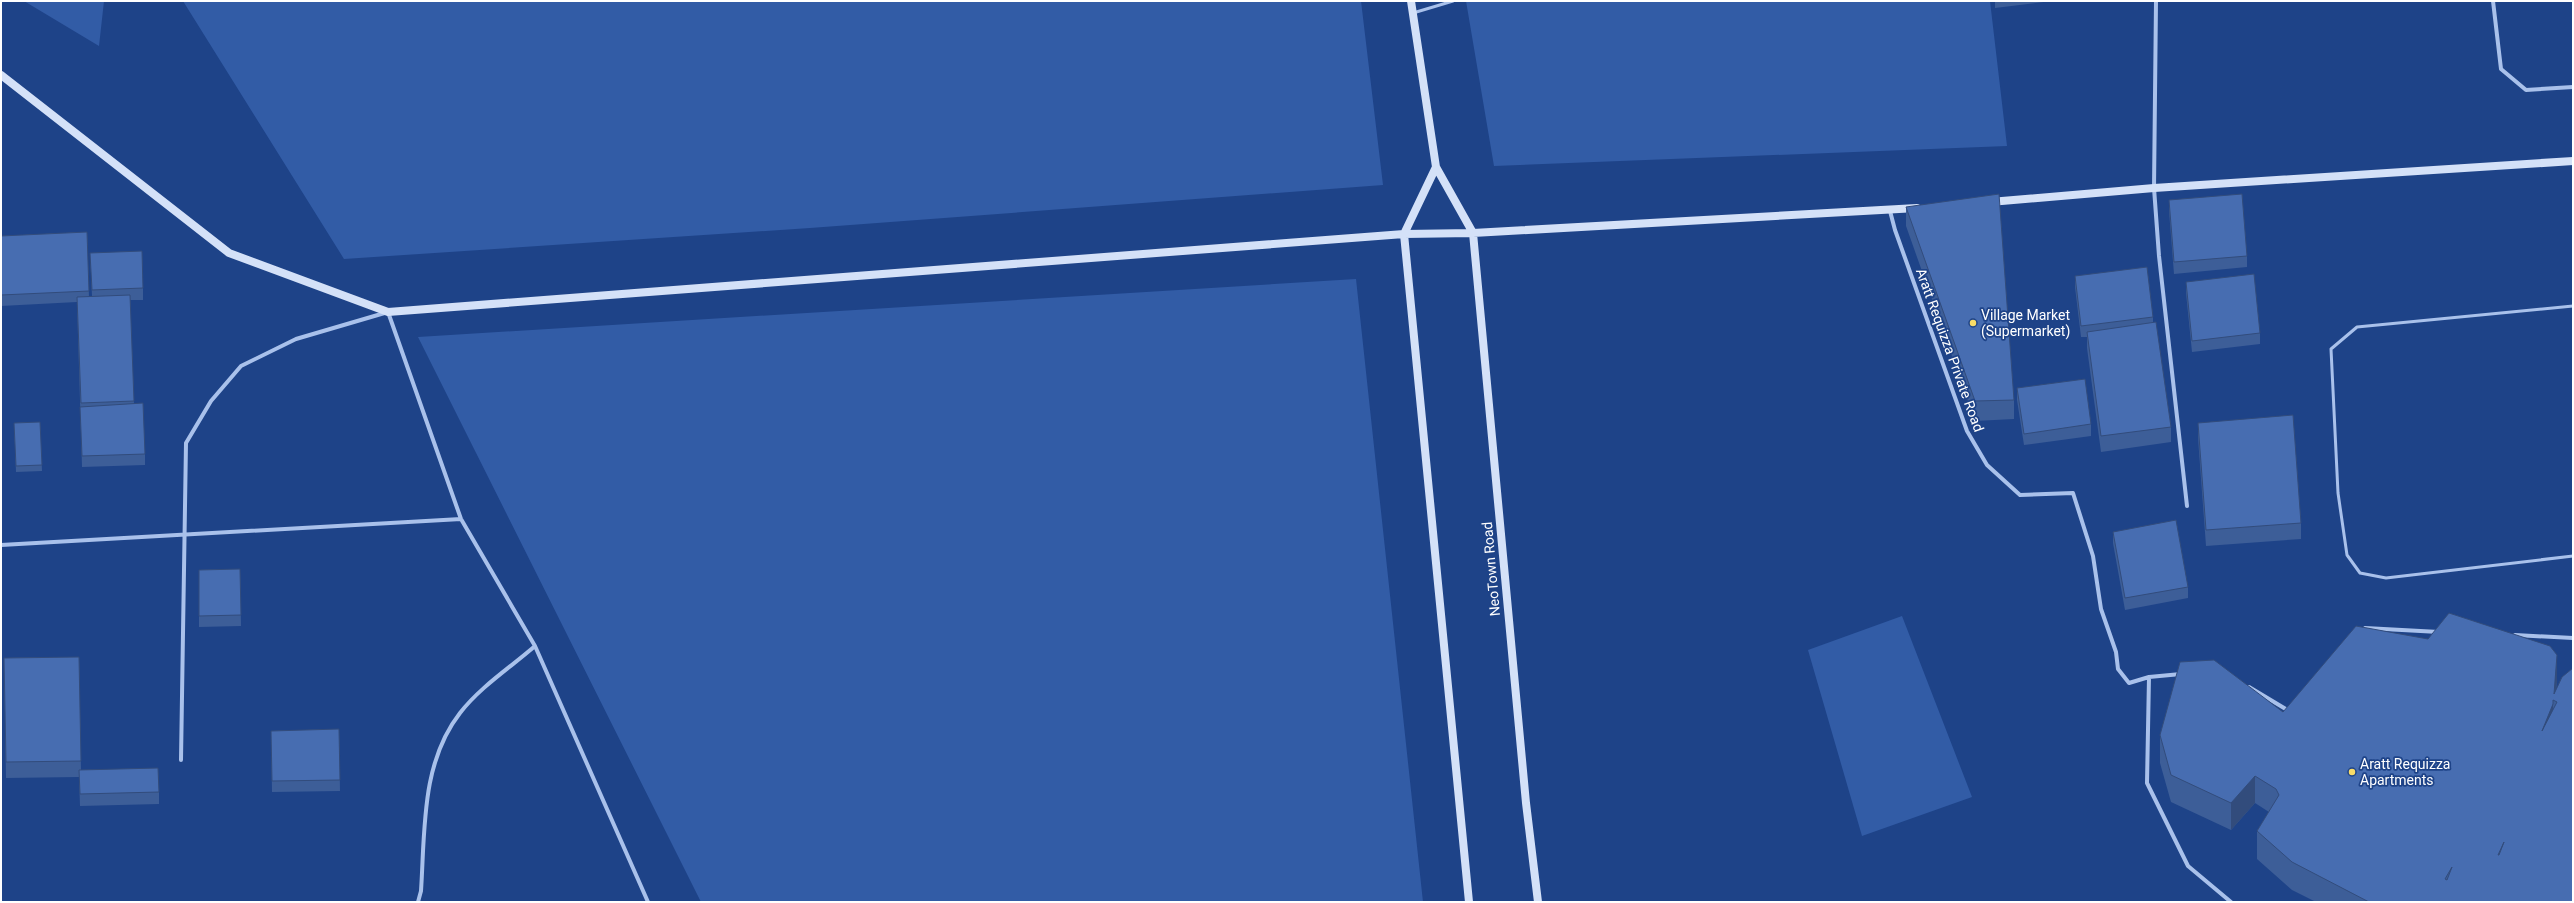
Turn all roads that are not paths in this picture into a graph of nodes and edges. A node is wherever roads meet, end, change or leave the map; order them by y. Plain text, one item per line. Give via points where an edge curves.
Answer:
1 (1411, 1) edge
2 (1454, 1) edge
3 (2156, 1) edge
4 (2493, 1) edge
5 (1413, 13) junction
6 (1, 75) edge
7 (2573, 87) edge
8 (2573, 161) edge
9 (1436, 167) junction
10 (2154, 188) junction
11 (1983, 203) edge
12 (1929, 207) edge
13 (1890, 210) junction
14 (1474, 232) junction
15 (1404, 234) junction
16 (2573, 306) edge
17 (388, 312) junction
18 (2188, 506) dead end
19 (461, 519) junction
20 (185, 534) junction
21 (1, 545) edge
22 (2573, 556) edge
23 (2442, 632) edge
24 (2360, 634) edge
25 (2511, 635) edge
26 (2573, 638) edge
27 (535, 646) junction
28 (2186, 674) edge
29 (2150, 677) junction
30 (2242, 683) edge
31 (2296, 715) edge
32 (181, 760) dead end
33 (418, 902) edge
34 (648, 902) edge
35 (1469, 902) edge
36 (1538, 902) edge
37 (2231, 902) edge

1 - 5 street
2 - 5 lane
3 - 10 street
4 - 7 street via 2501,68 2526,90
5 - 9 street
6 - 17 street via 229,253
8 - 10 street
9 - 14 street
9 - 15 street
10 - 11 street
10 - 18 street via 2158,256
12 - 13 street
13 - 14 street
13 - 29 street, Aratt Requizza Private Road via 1894,230 1967,431 1987,465 2020,495 2073,493 2093,556 2101,609 2116,652 2118,669 2129,683
14 - 15 street
14 - 36 street, NeoTown Road via 1525,795
15 - 17 street
15 - 35 street
16 - 22 lane via 2357,327 2331,349 2338,493 2347,555 2360,573 2386,578
17 - 19 street
17 - 20 street via 296,339 241,366 211,401 186,444
19 - 20 street
19 - 27 street
20 - 21 street
20 - 32 street
23 - 24 street via 2365,628
25 - 26 street
27 - 33 street via 460,713 434,760 428,788 421,891
27 - 34 street
28 - 29 street, Aratt Requizza Private Road
29 - 37 street via 2146,783 2188,866
30 - 31 street

